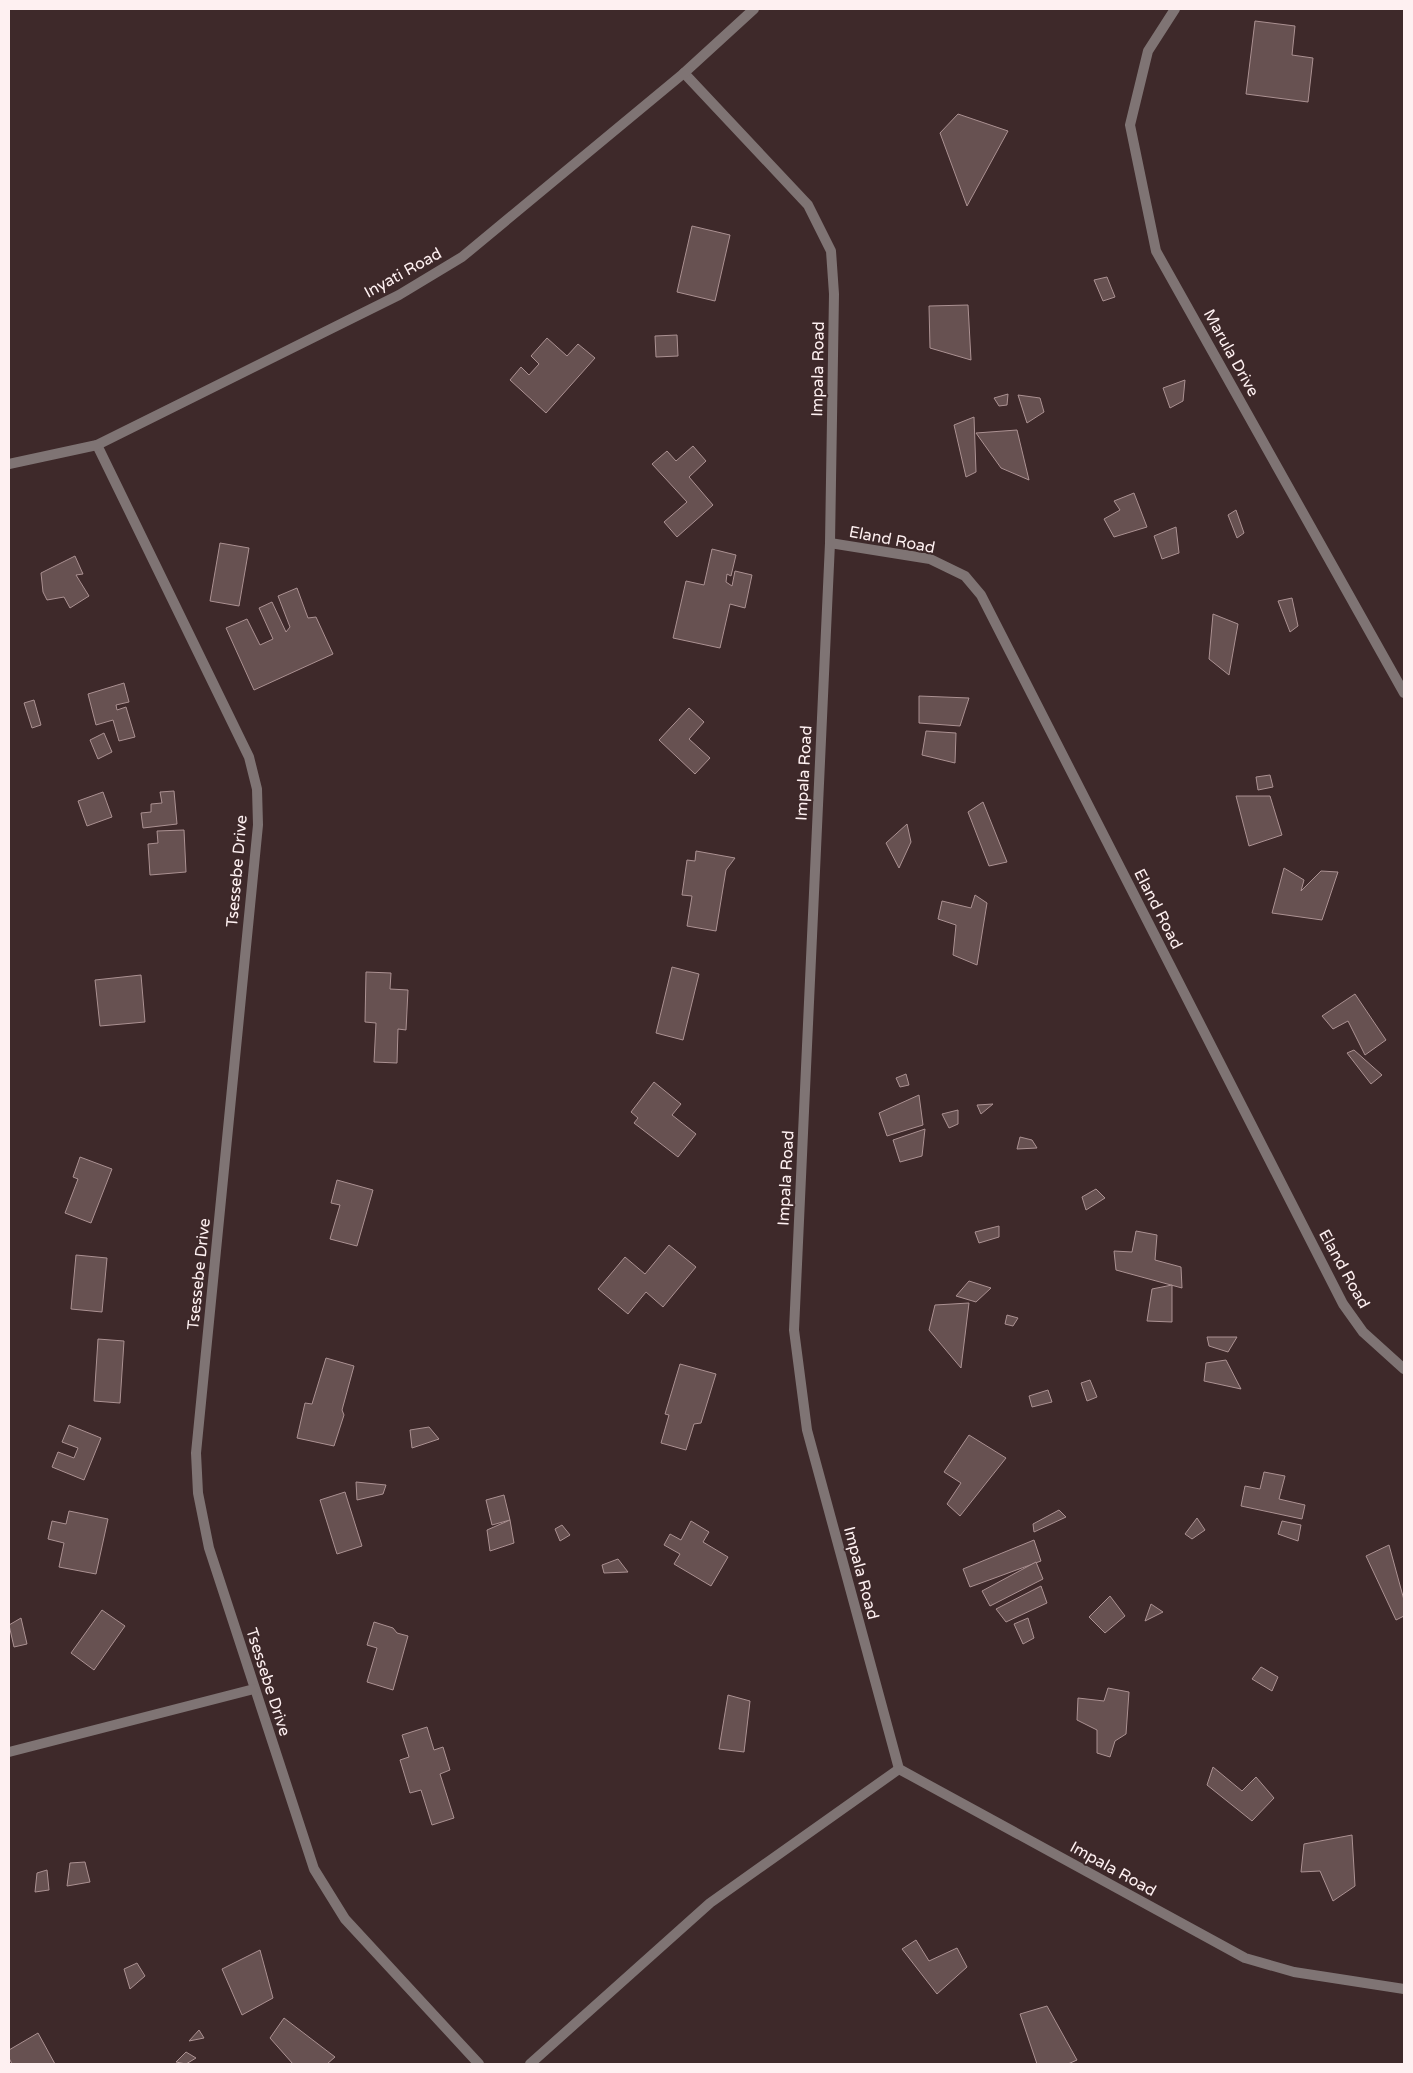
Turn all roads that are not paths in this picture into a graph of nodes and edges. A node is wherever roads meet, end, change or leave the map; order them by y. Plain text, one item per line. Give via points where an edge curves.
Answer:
1 (754, 9) edge
2 (1175, 9) edge
3 (684, 73) junction
4 (97, 445) junction
5 (9, 464) edge
6 (830, 543) junction
7 (1404, 693) edge
8 (1404, 1369) edge
9 (254, 1689) junction
10 (9, 1752) edge
11 (898, 1769) junction
12 (1404, 1989) edge
13 (479, 2064) edge
14 (530, 2064) edge

1 - 3 street, Inyati Road
2 - 7 street, Marula Drive via 1148,52 1130,125 1156,250
3 - 4 street, Inyati Road via 462,257 399,295
3 - 6 street, Impala Road via 808,205 831,251 834,294
4 - 5 street, Inyati Road
4 - 9 street, Tsessebe Drive via 249,757 257,789 257,834 196,1453 198,1493 209,1548
6 - 8 street, Eland Road via 930,559 965,576 981,595 1343,1304 1363,1332
6 - 11 street, Impala Road via 794,1330 807,1430
9 - 10 street
9 - 13 street, Tsessebe Drive via 314,1869 344,1919
11 - 12 street, Impala Road via 1245,1958 1294,1972
11 - 14 street via 710,1903

